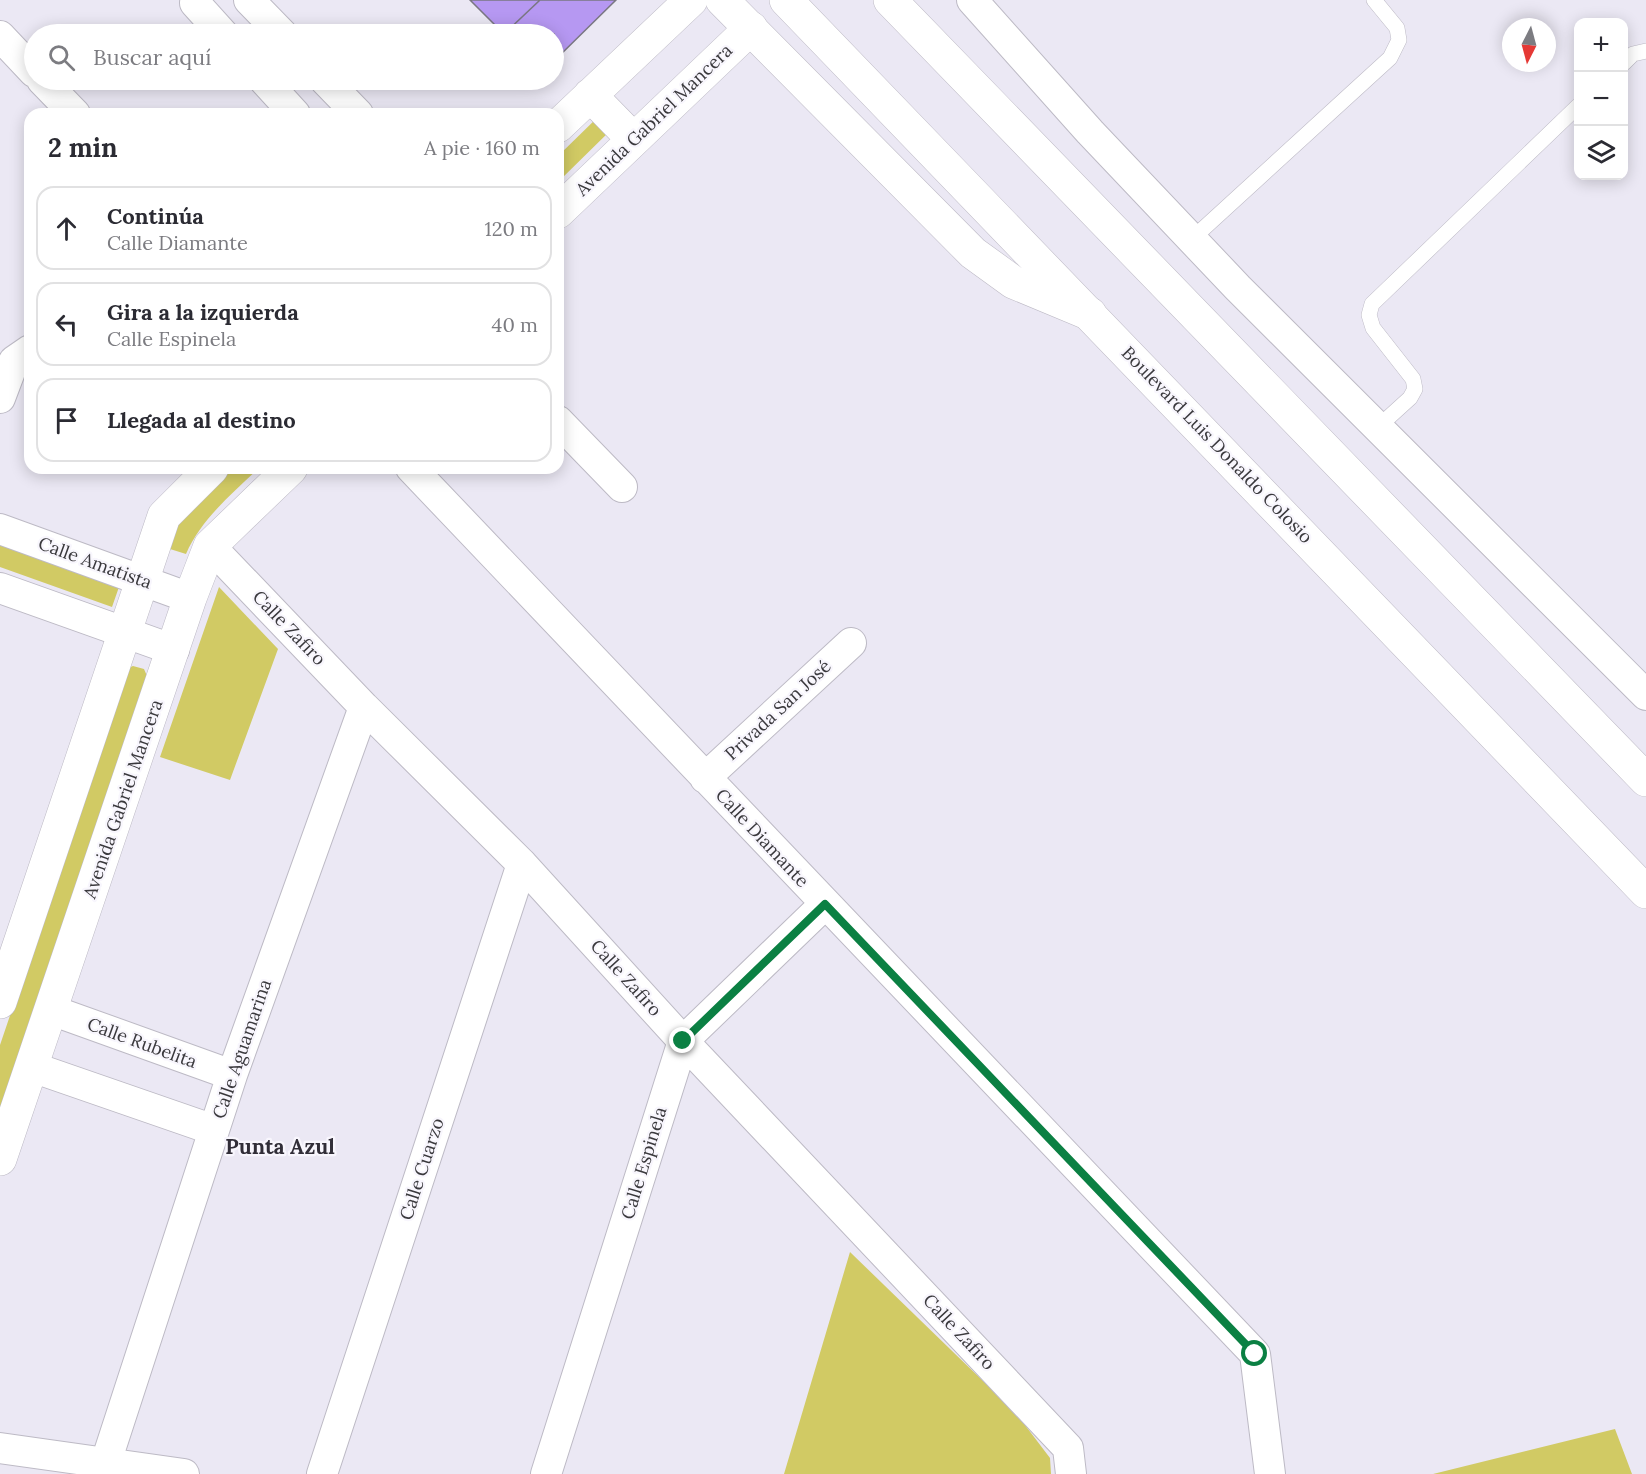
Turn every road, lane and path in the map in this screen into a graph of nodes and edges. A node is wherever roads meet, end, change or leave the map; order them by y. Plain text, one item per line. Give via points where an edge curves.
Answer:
1 (249, 0) edge
2 (691, 0) edge
3 (722, 0) edge
4 (786, 0) edge
5 (890, 0) edge
6 (972, 0) edge
7 (1374, 0) edge
8 (191, 1) edge
9 (213, 24) edge
10 (272, 24) edge
11 (751, 28) junction
12 (0, 36) edge
13 (1646, 51) edge
14 (1628, 58) edge
15 (24, 61) edge
16 (52, 90) edge
17 (273, 90) edge
18 (335, 90) edge
19 (590, 96) junction
20 (69, 108) edge
21 (290, 108) edge
22 (352, 108) edge
23 (1574, 110) edge
24 (564, 120) edge
25 (633, 140) junction
26 (564, 206) edge
27 (1192, 239) junction
28 (1090, 314) junction
29 (15, 352) edge
30 (0, 398) edge
31 (564, 427) edge
32 (1377, 428) junction
33 (206, 474) edge
34 (285, 474) edge
35 (417, 474) edge
36 (622, 487) dead end
37 (0, 529) edge
38 (210, 546) junction
39 (141, 580) junction
40 (0, 588) edge
41 (190, 598) junction
42 (124, 632) junction
43 (851, 643) dead end
44 (174, 650) junction
45 (1646, 695) edge
46 (364, 707) junction
47 (705, 778) junction
48 (1646, 780) edge
49 (522, 864) junction
50 (1646, 892) edge
51 (825, 904) junction
52 (0, 1002) edge
53 (51, 1010) junction
54 (683, 1041) junction
55 (32, 1067) junction
56 (232, 1075) junction
57 (214, 1130) junction
58 (0, 1159) edge
59 (0, 1448) edge
60 (106, 1462) junction
61 (184, 1474) edge
62 (322, 1474) edge
63 (546, 1474) edge
64 (1071, 1474) edge
65 (1270, 1474) edge

1 - 10 street
2 - 19 main road
3 - 11 main road
4 - 28 main road, Boulevard Luis Donaldo Colosio
5 - 48 main road
6 - 27 street
7 - 27 lane via 1397,28 1399,40 1390,58
8 - 9 street
11 - 25 main road, Avenida Gabriel Mancera
11 - 28 main road via 973,253 1013,282
12 - 15 street
13 - 14 lane
16 - 20 street
17 - 21 street
18 - 22 street
19 - 24 main road
19 - 25 main road
23 - 32 lane via 1372,304 1369,315 1373,328 1413,379 1415,389
25 - 26 main road, Avenida Gabriel Mancera
27 - 32 street
28 - 50 main road, Boulevard Luis Donaldo Colosio
29 - 30 street
31 - 36 street
32 - 45 street
33 - 39 main road via 164,516
34 - 38 main road, Avenida Gabriel Mancera
35 - 47 street, Calle Diamante
37 - 39 street, Calle Amatista
38 - 41 main road, Avenida Gabriel Mancera
38 - 46 street, Calle Zafiro
39 - 41 street, Calle Amatista
39 - 42 main road
40 - 42 street
41 - 44 main road, Avenida Gabriel Mancera
42 - 44 street
42 - 52 main road
43 - 47 street, Privada San José
44 - 53 main road, Avenida Gabriel Mancera
46 - 49 street, Calle Zafiro
46 - 56 street, Calle Aguamarina
47 - 51 street, Calle Diamante
49 - 54 street, Calle Zafiro
49 - 62 street, Calle Cuarzo
51 - 54 street, Calle Espinela
51 - 65 street, Calle Diamante via 1255,1354
53 - 55 main road, Avenida Gabriel Mancera
53 - 56 street, Calle Rubelita
54 - 63 street, Calle Espinela
54 - 64 street, Calle Zafiro via 1068,1448
55 - 57 street
55 - 58 main road, Avenida Gabriel Mancera
56 - 57 street, Calle Aguamarina
57 - 60 street, Calle Aguamarina
59 - 60 street
60 - 61 street

